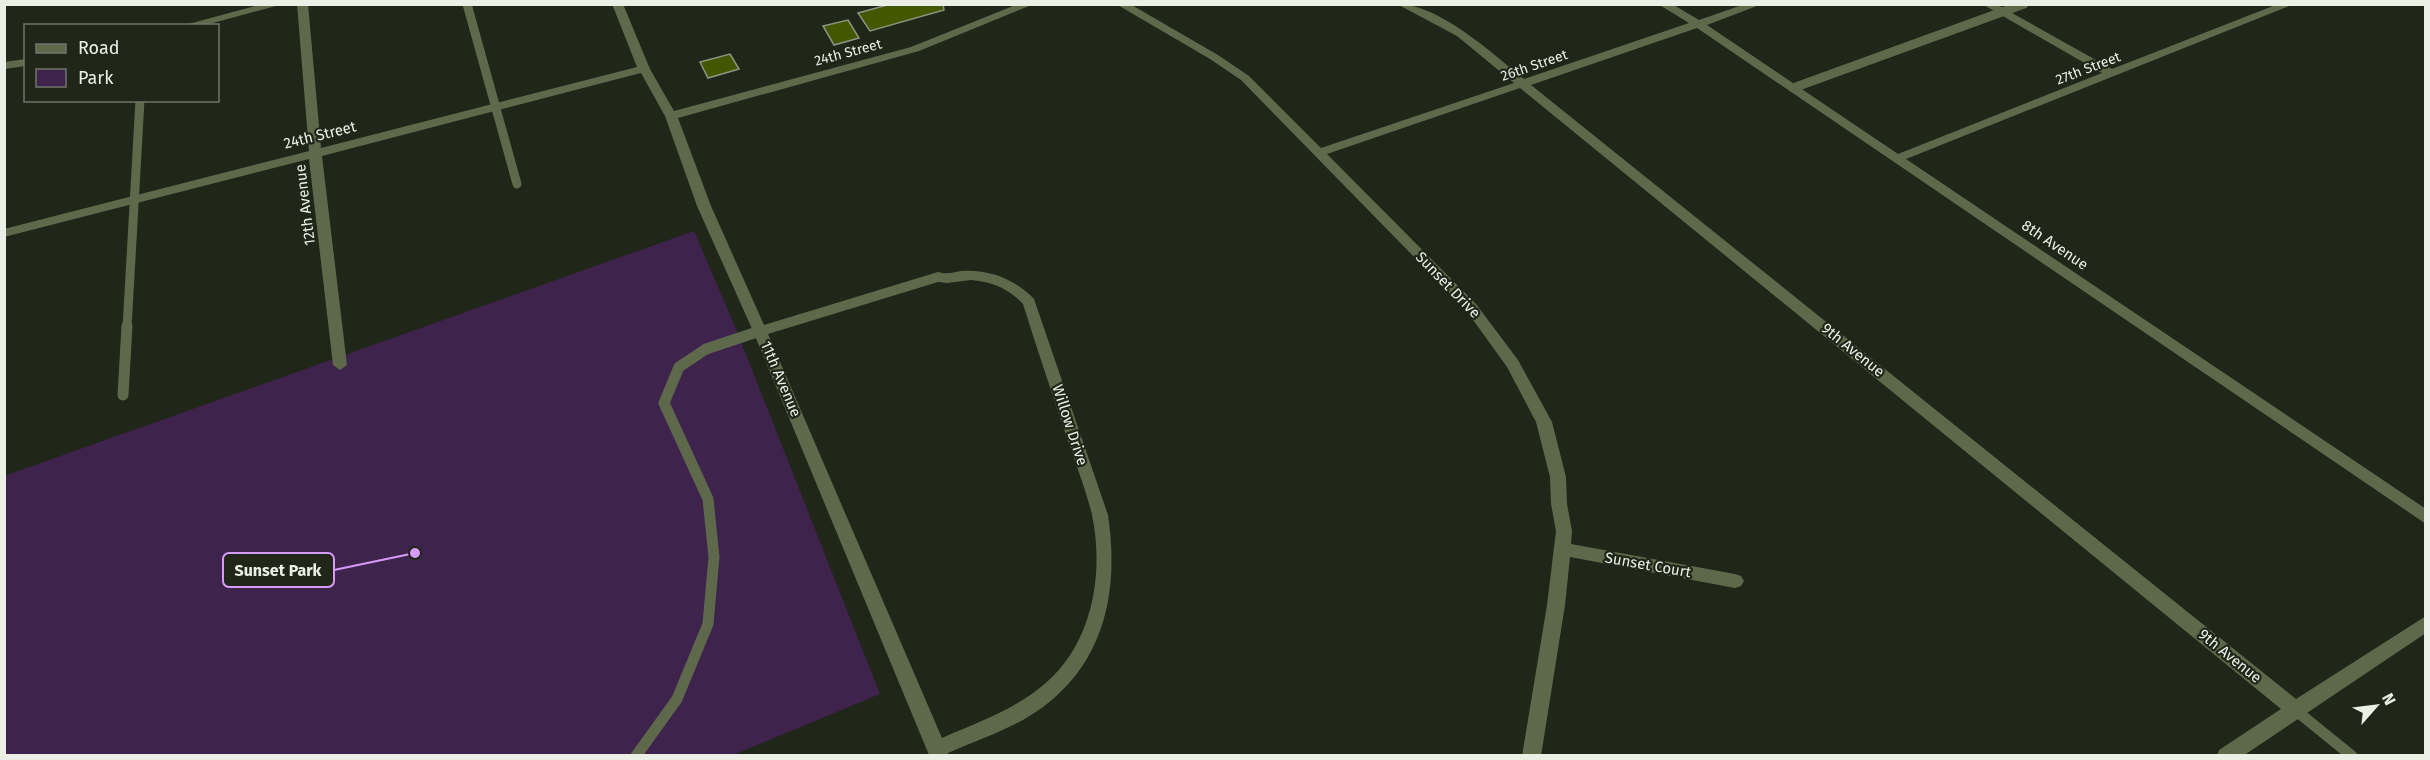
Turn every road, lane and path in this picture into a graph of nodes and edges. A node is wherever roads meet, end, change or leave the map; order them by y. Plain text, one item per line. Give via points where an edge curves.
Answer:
1 (279, 4) edge
2 (302, 4) edge
3 (467, 4) edge
4 (617, 4) edge
5 (1029, 4) edge
6 (1121, 4) edge
7 (1402, 4) edge
8 (1663, 4) edge
9 (1757, 4) edge
10 (1988, 4) edge
11 (2024, 4) edge
12 (2289, 4) edge
13 (2001, 13) junction
14 (194, 24) edge
15 (1698, 24) junction
16 (24, 62) edge
17 (4, 66) edge
18 (644, 69) junction
19 (2112, 74) junction
20 (1523, 85) junction
21 (1793, 88) junction
22 (140, 102) edge
23 (495, 107) junction
24 (670, 116) junction
25 (1320, 152) junction
26 (315, 153) junction
27 (1898, 158) junction
28 (517, 184) dead end
29 (135, 200) junction
30 (4, 233) edge
31 (760, 331) junction
32 (340, 365) dead end
33 (123, 395) dead end
34 (2426, 518) edge
35 (1562, 549) junction
36 (1735, 581) dead end
37 (2426, 623) edge
38 (2294, 709) junction
39 (938, 752) edge
40 (636, 756) edge
41 (1531, 756) edge
42 (2226, 756) edge
43 (2352, 756) edge

1 - 14 street
2 - 26 street, 12th Avenue
3 - 23 lane
4 - 18 street, 11th Avenue
5 - 24 street, 24th Street via 915,50
6 - 25 street, Sunset Drive via 1245,78
7 - 20 street, 9th Avenue via 1461,34
8 - 15 street, 8th Avenue
9 - 15 street, 26th Street
10 - 13 street
11 - 13 lane
12 - 19 street, 27th Street
13 - 19 street
13 - 21 lane
15 - 20 street, 26th Street
15 - 21 street, 8th Avenue
16 - 17 street
18 - 23 street, 24th Street
18 - 24 street, 11th Avenue
19 - 27 street, 27th Street
20 - 25 street, 26th Street
20 - 38 street, 9th Avenue
21 - 27 street, 8th Avenue
22 - 29 lane
23 - 26 street, 24th Street
23 - 28 lane
24 - 31 street, 11th Avenue via 704,206
25 - 35 street, Sunset Drive via 1471,307 1513,364 1544,422 1558,477
26 - 29 street, 24th Street
26 - 32 street, 12th Avenue
27 - 34 street, 8th Avenue
29 - 30 street, 24th Street
29 - 33 lane
31 - 39 street, 11th Avenue
31 - 39 street, Willow Drive via 938,277 995,279 1021,292 1029,302 1100,515 1105,580 1084,651 1054,688 1034,703
31 - 40 lane via 706,349 678,366 664,403 708,500 714,557 708,624 677,699
35 - 36 street, Sunset Court
35 - 41 street, Sunset Drive
37 - 38 street
38 - 42 street
38 - 43 lane

